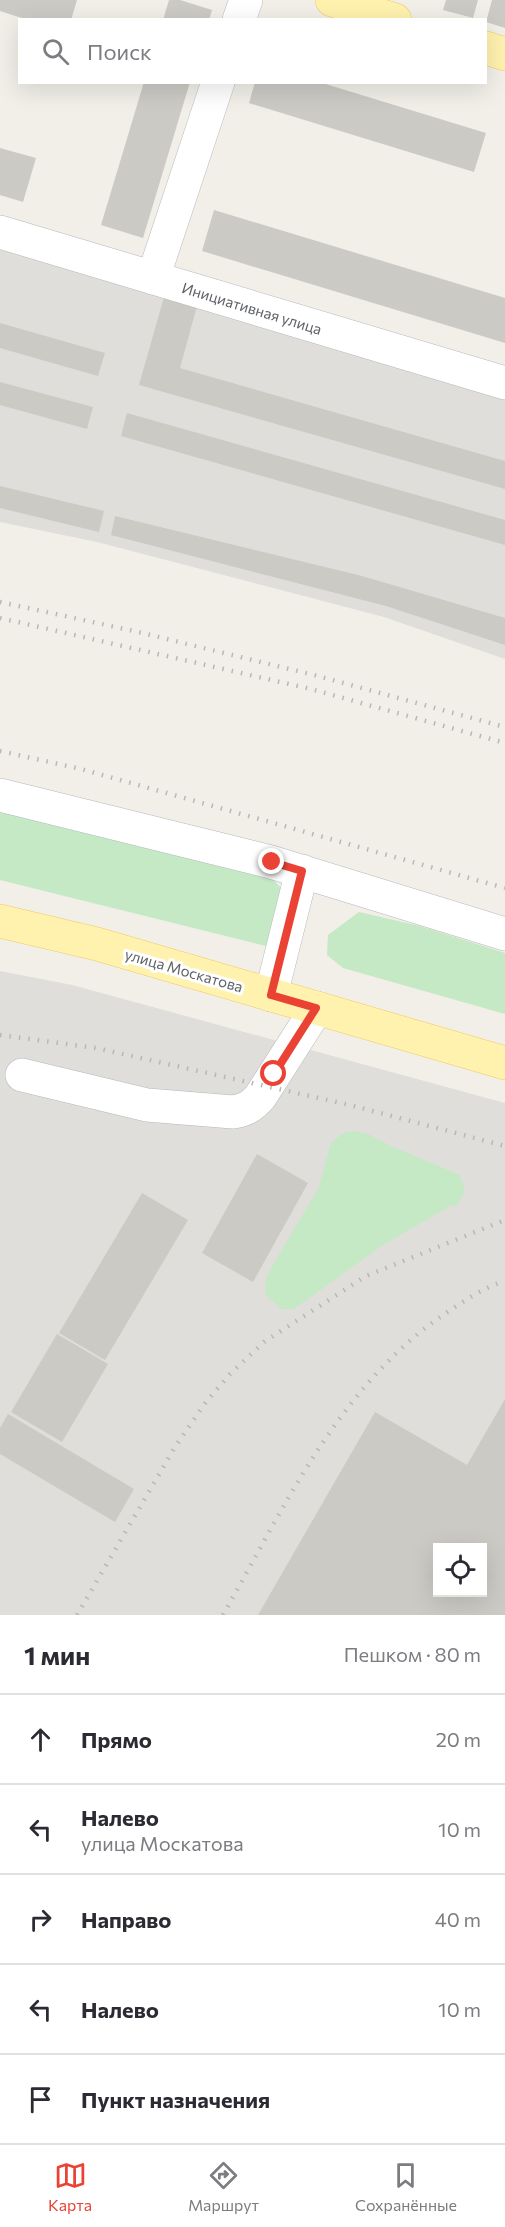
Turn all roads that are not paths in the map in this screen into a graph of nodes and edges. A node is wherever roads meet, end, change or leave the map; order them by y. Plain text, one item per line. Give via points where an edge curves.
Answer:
1 (246, 0) edge
2 (332, 0) edge
3 (240, 18) edge
4 (389, 18) edge
5 (487, 48) edge
6 (505, 54) edge
7 (217, 84) edge
8 (0, 232) edge
9 (153, 278) junction
10 (505, 383) edge
11 (0, 795) edge
12 (302, 871) junction
13 (0, 921) edge
14 (505, 934) edge
15 (271, 995) junction
16 (316, 1008) junction
17 (505, 1063) edge
18 (22, 1075) dead end

1 - 3 lane
2 - 4 main road
5 - 6 main road
7 - 9 lane
8 - 9 lane, Инициативная улица
9 - 10 lane, Инициативная улица
11 - 12 lane
12 - 14 lane
12 - 15 lane
13 - 15 main road, улица Москатова via 97,944
15 - 16 main road, улица Москатова
16 - 17 main road, улица Москатова
16 - 18 lane via 260,1098 244,1110 147,1105

